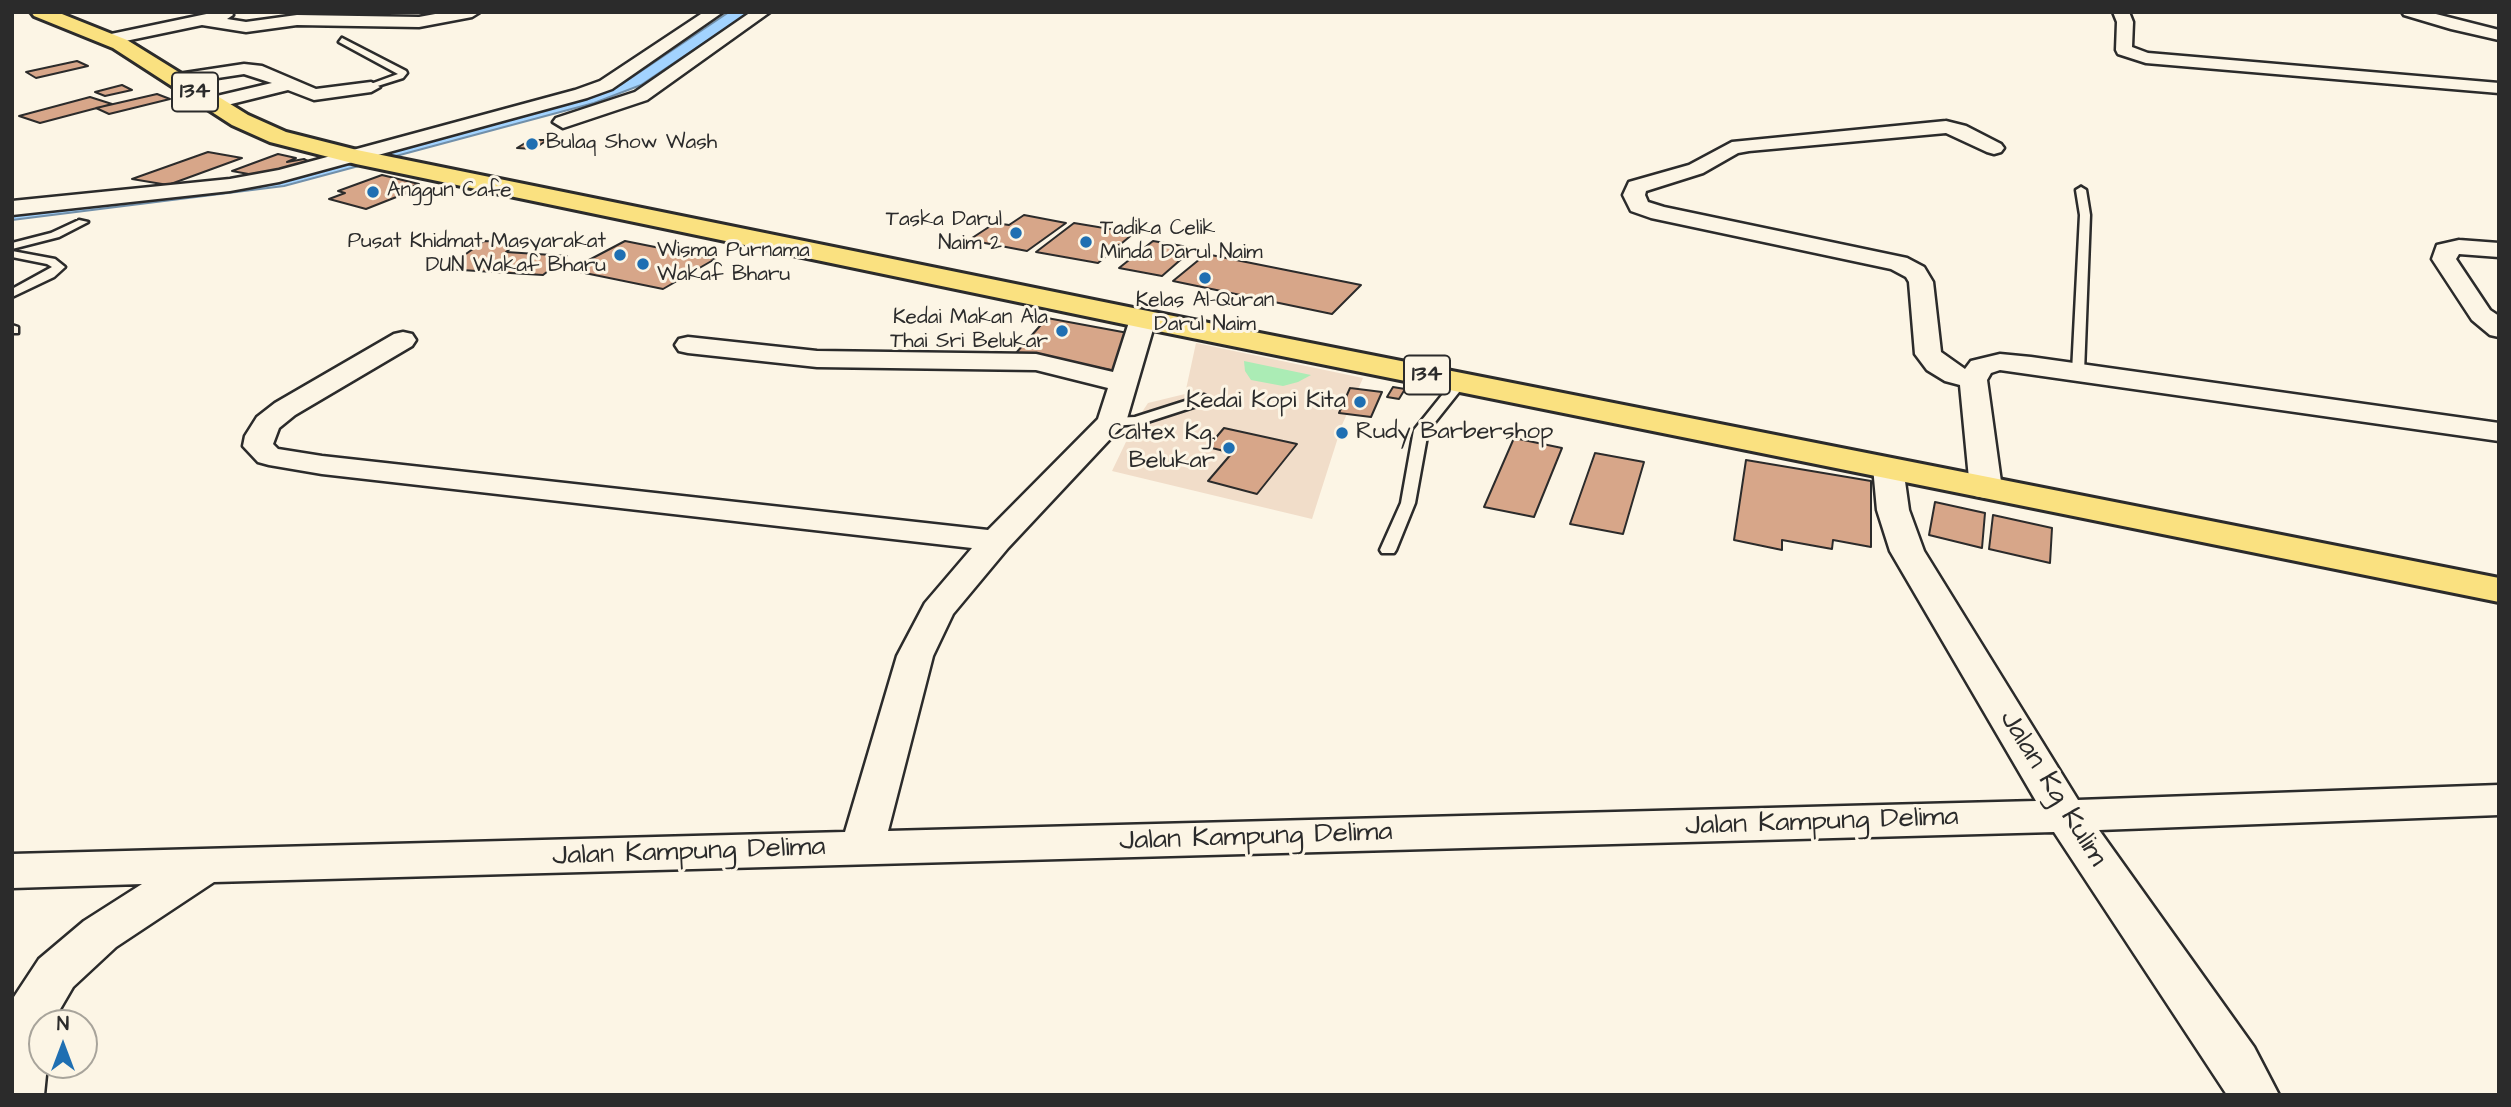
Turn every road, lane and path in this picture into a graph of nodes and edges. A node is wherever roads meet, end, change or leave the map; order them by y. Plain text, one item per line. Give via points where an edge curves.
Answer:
1 (40, 12) edge
2 (239, 12) edge
3 (472, 12) edge
4 (715, 12) edge
5 (762, 12) edge
6 (2121, 12) edge
7 (2410, 12) edge
8 (202, 20) junction
9 (2499, 35) edge
10 (111, 39) junction
11 (342, 40) dead end
12 (178, 79) junction
13 (288, 85) junction
14 (372, 87) joint
15 (2499, 88) edge
16 (211, 103) junction
17 (545, 127) dead end
18 (1994, 148) dead end
19 (443, 156) dead end
20 (356, 157) junction
21 (395, 165) junction
22 (2081, 190) dead end
23 (12, 208) edge
24 (83, 222) junction
25 (12, 229) edge
26 (12, 246) edge
27 (2499, 250) edge
28 (12, 254) edge
29 (12, 295) edge
30 (1143, 318) junction
31 (2499, 329) edge
32 (402, 340) dead end
33 (688, 345) dead end
34 (2078, 372) junction
35 (1973, 380) junction
36 (1460, 382) junction
37 (1124, 383) junction
38 (1204, 399) dead end
39 (1112, 422) junction
40 (2499, 432) edge
41 (1888, 467) junction
42 (1986, 489) junction
43 (996, 541) junction
44 (1388, 550) dead end
45 (2499, 590) edge
46 (2499, 800) edge
47 (2066, 816) junction
48 (862, 848) junction
49 (205, 866) junction
50 (12, 872) edge
51 (19, 1095) edge
52 (2254, 1095) edge

1 - 10 main road, 134
2 - 8 street
3 - 8 street via 424,21 296,20 246,27
4 - 20 street via 606,85
5 - 17 street via 640,96
6 - 15 street via 2124,50 2146,58
7 - 9 street
8 - 10 street
10 - 12 main road, 134
11 - 14 lane via 403,72
12 - 13 street via 244,69
12 - 16 main road, 134
13 - 14 street via 322,96
13 - 16 street
16 - 20 main road, 134 via 278,137
18 - 35 street via 1946,127 1749,145 1732,148 1696,169 1637,187 1634,195 1639,206 1659,213 1899,263 1921,282 1928,354 1946,369
19 - 21 street
20 - 21 main road, 134
20 - 23 street via 230,185
21 - 24 street via 264,199
21 - 30 main road, 134
22 - 34 lane via 2085,215
24 - 25 street
24 - 26 lane
27 - 31 street via 2459,247 2445,250 2444,259 2481,315
28 - 29 lane via 51,261 59,267
30 - 36 main road, 134
30 - 37 street
32 - 43 street via 285,409 267,423 258,446 269,456 322,465
33 - 37 street via 817,359 1036,362
34 - 35 street via 2000,362 1981,367
34 - 40 street
35 - 42 street
36 - 41 main road, 134
36 - 44 lane via 1421,430 1408,503
37 - 39 street
38 - 39 lane via 1136,421
39 - 43 street
41 - 42 main road, 134
41 - 47 street, Jalan Kg Kulim via 1892,510 1907,551
42 - 45 main road, 134
43 - 48 street via 937,611 915,656
46 - 47 street, Jalan Kampung Delima
47 - 48 street, Jalan Kampung Delima
47 - 52 street, Jalan Kg Kulim
48 - 49 street, Jalan Kampung Delima
49 - 50 street, Jalan Kampung Delima
49 - 51 street via 100,934 55,973 29,1017

